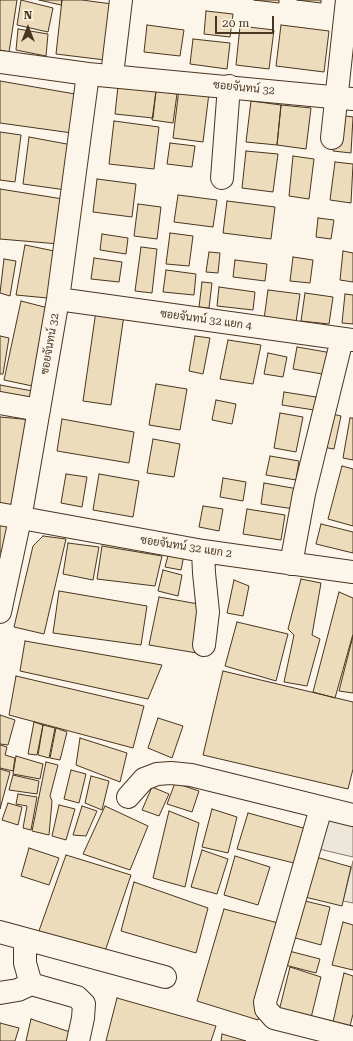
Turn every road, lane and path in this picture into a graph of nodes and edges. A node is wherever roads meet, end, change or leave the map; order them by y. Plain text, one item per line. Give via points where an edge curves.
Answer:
1 (121, 0) edge
2 (347, 0) edge
3 (0, 62) edge
4 (88, 74) junction
5 (112, 75) junction
6 (229, 86) junction
7 (345, 98) edge
8 (332, 138) dead end
9 (222, 178) dead end
10 (58, 299) junction
11 (347, 340) edge
12 (0, 403) edge
13 (39, 410) junction
14 (10, 517) edge
15 (203, 551) junction
16 (291, 564) junction
17 (353, 572) edge
18 (0, 612) edge
19 (204, 645) dead end
20 (128, 797) dead end
21 (321, 808) junction
22 (353, 815) edge
23 (0, 932) edge
24 (25, 939) junction
25 (165, 977) dead end
26 (31, 984) junction
27 (0, 993) edge
28 (353, 1038) edge
29 (78, 1041) edge

1 - 5 street
2 - 7 street
3 - 4 street, ซอยจันทน์ 32
4 - 5 street, ซอยจันทน์ 32
4 - 10 street, ซอยจันทน์ 32
5 - 6 street, ซอยจันทน์ 32
6 - 7 street, ซอยจันทน์ 32
6 - 9 street
7 - 8 street
10 - 11 street, ซอยจันทน์ 32 แยก 4
10 - 13 street, ซอยจันทน์ 32
11 - 16 street via 304,494
12 - 13 street
13 - 14 street, ซอยจันทน์ 32
14 - 15 street, ซอยจันทน์ 32 แยก 2
14 - 18 street, ซอยจันทน์ 32
15 - 16 street, ซอยจันทน์ 32 แยก 2
15 - 19 street via 208,612
16 - 17 street, ซอยจันทน์ 32 แยก 2
20 - 21 street via 144,779 172,772
21 - 22 street
21 - 28 street via 265,1002 266,1009 274,1018
23 - 24 street
24 - 25 street
24 - 26 street via 25,964
26 - 27 street via 18,990
26 - 29 street via 77,996 82,1000 83,1018

